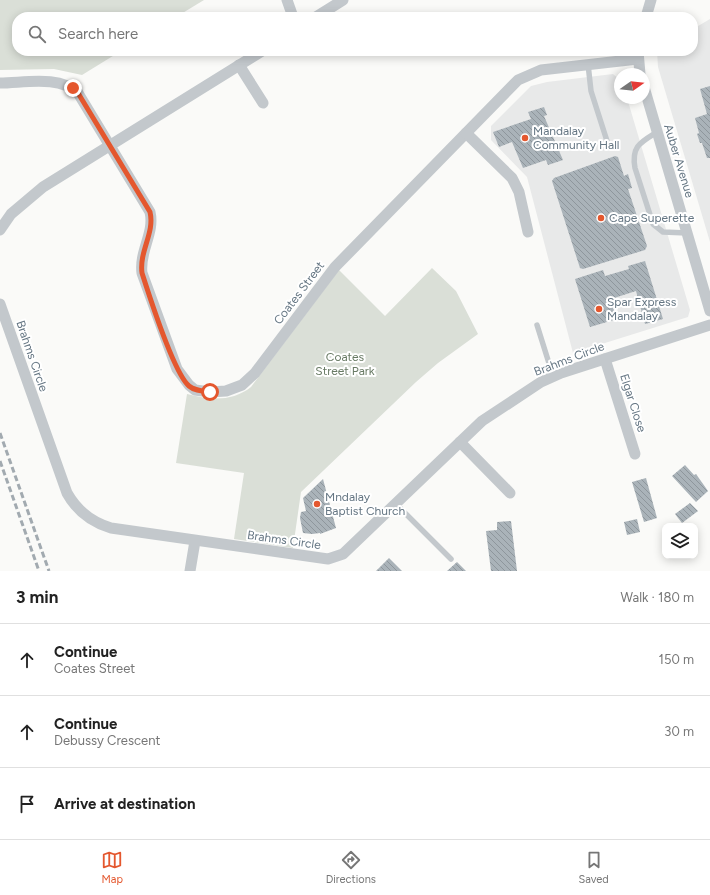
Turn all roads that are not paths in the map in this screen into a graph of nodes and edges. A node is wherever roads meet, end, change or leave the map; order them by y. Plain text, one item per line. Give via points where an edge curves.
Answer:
1 (287, 0) edge
2 (343, 0) edge
3 (650, 0) edge
4 (292, 12) edge
5 (324, 12) edge
6 (647, 12) edge
7 (254, 56) edge
8 (632, 56) edge
9 (638, 56) edge
10 (588, 64) junction
11 (239, 65) junction
12 (639, 68) edge
13 (0, 83) edge
14 (263, 103) dead end
15 (649, 104) edge
16 (466, 132) junction
17 (657, 132) junction
18 (607, 141) dead end
19 (110, 145) junction
20 (0, 230) edge
21 (528, 232) dead end
22 (687, 233) junction
23 (0, 304) edge
24 (710, 310) edge
25 (537, 325) dead end
26 (710, 325) edge
27 (605, 359) junction
28 (553, 376) junction
29 (460, 442) junction
30 (635, 454) dead end
31 (510, 493) dead end
32 (396, 504) junction
33 (195, 541) junction
34 (451, 559) dead end
35 (190, 571) edge

1 - 4 street
2 - 5 street
3 - 6 street
7 - 11 street
8 - 10 street, Coates Street
9 - 12 street
10 - 16 street, Coates Street via 541,70 523,78
10 - 18 lane via 591,91
11 - 14 street
11 - 19 street
13 - 19 street, Coates Street via 58,82 68,85 78,93
15 - 17 street, Auber Avenue
16 - 19 street, Coates Street via 335,267 248,380 226,391 210,392 195,390 177,369 142,273 142,257 151,227 150,212
16 - 21 street via 512,178
17 - 22 street, Auber Avenue
17 - 22 lane via 637,146 633,159 635,168 653,224 663,232
19 - 20 street via 43,187 11,214
22 - 24 street, Auber Avenue
23 - 33 street, Brahms Circle via 67,493 75,507 87,518 107,527
25 - 28 lane
26 - 27 street, Brahms Circle
27 - 28 street, Brahms Circle
27 - 30 street, Elgar Close
28 - 29 street, Brahms Circle via 492,413
29 - 31 street
29 - 32 street, Brahms Circle
32 - 33 street, Brahms Circle via 343,554 333,559
32 - 34 lane
33 - 35 street

